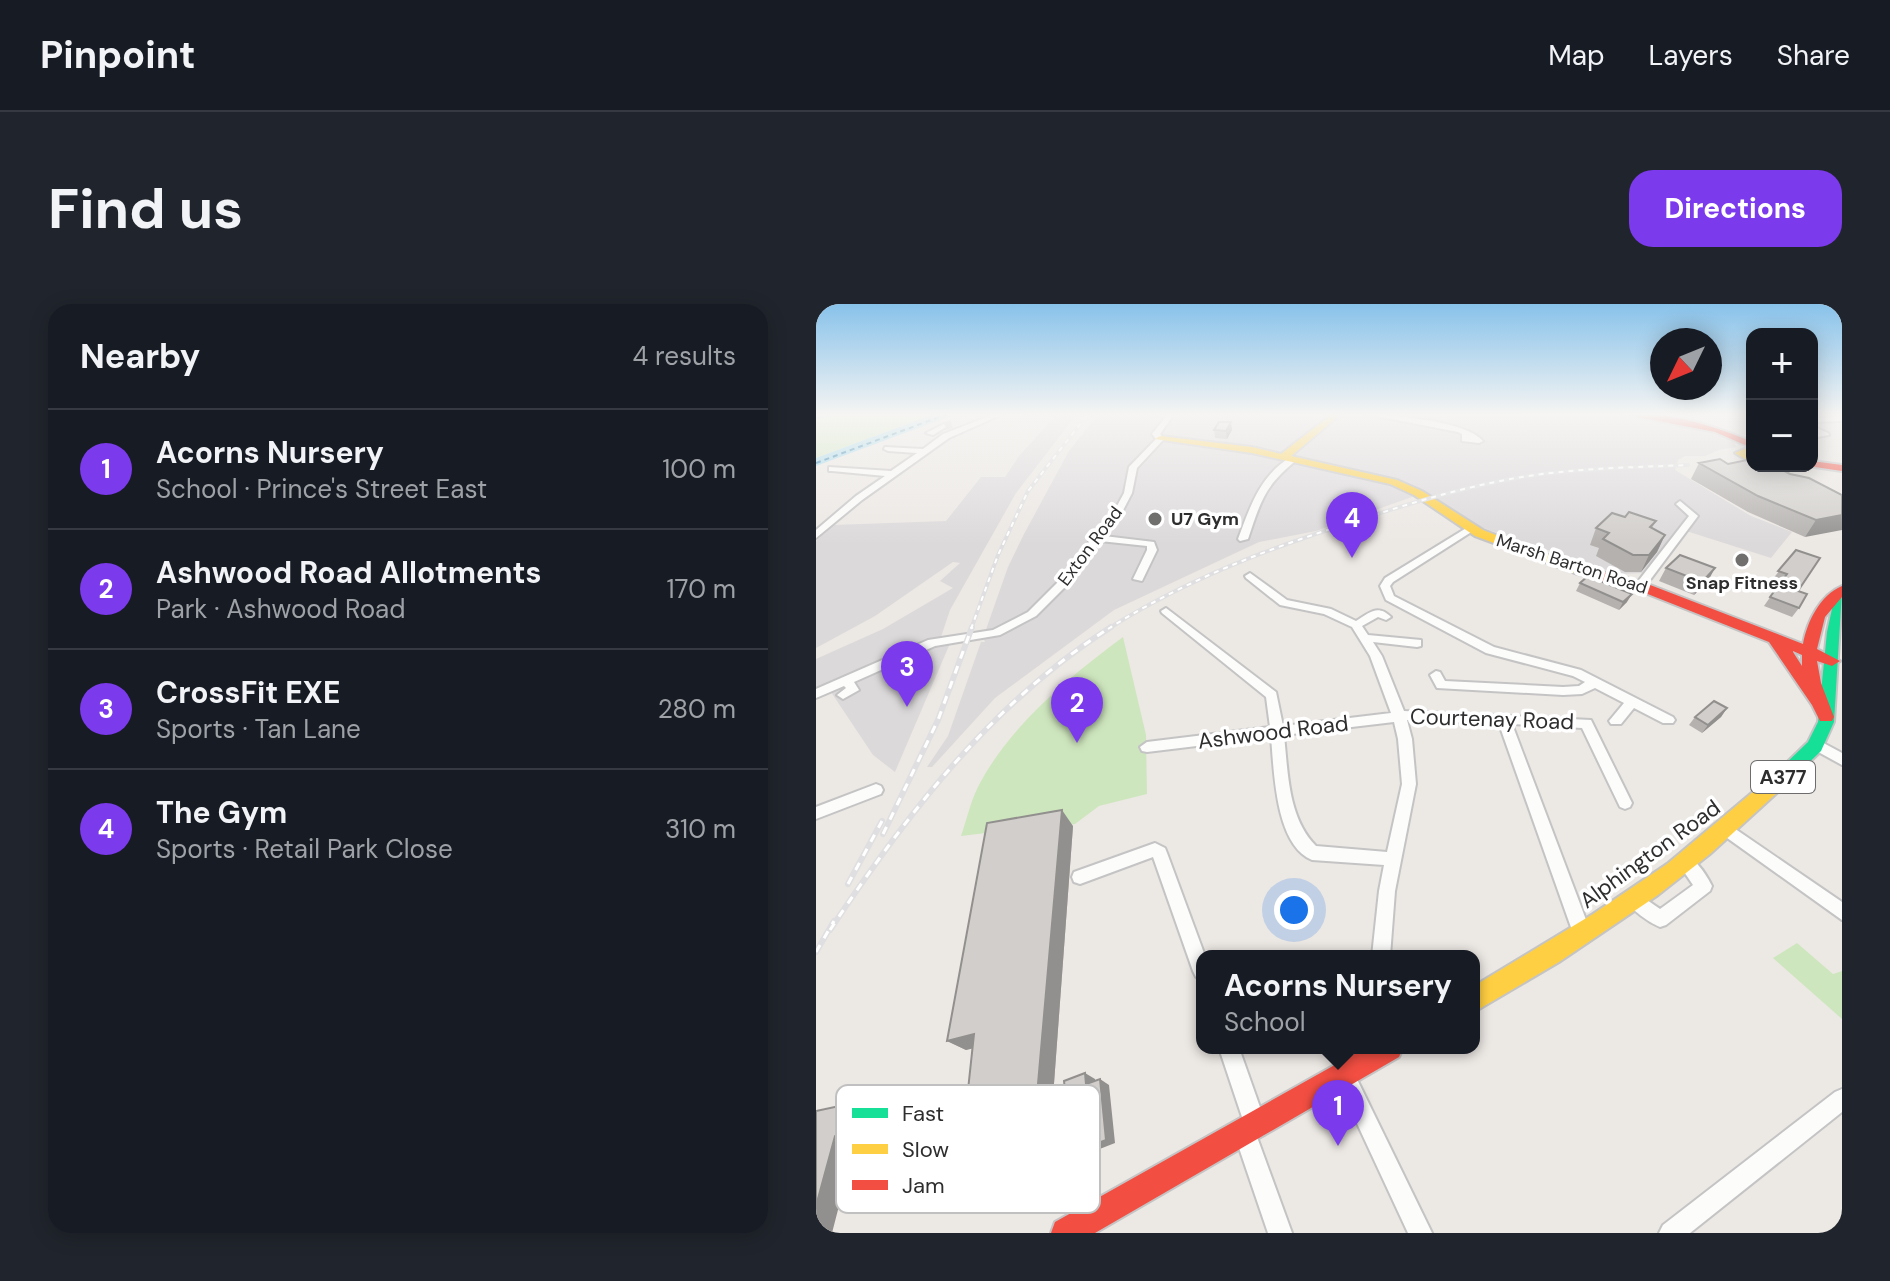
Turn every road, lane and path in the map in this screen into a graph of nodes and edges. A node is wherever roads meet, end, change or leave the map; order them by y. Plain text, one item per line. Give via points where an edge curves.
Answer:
1 (917, 457) edge
2 (1142, 457) edge
3 (1285, 457) edge
4 (1289, 458) junction
5 (1818, 465) edge
6 (1841, 468) edge
7 (832, 469) dead end
8 (894, 474) junction
9 (1680, 504) dead end
10 (1471, 529) junction
11 (816, 535) edge
12 (1097, 538) junction
13 (1243, 539) dead end
14 (1250, 576) dead end
15 (1138, 579) dead end
16 (1640, 586) junction
17 (1842, 593) edge
18 (1166, 611) dead end
19 (1386, 617) dead end
20 (1356, 625) junction
21 (1811, 632) junction
22 (1755, 633) junction
23 (1366, 638) junction
24 (1833, 638) junction
25 (1417, 643) dead end
26 (1804, 651) junction
27 (1832, 661) junction
28 (1436, 675) dead end
29 (847, 681) junction
30 (1595, 682) junction
31 (816, 694) edge
32 (843, 695) dead end
33 (1633, 701) junction
34 (1822, 710) junction
35 (1399, 716) junction
36 (1504, 719) junction
37 (1668, 720) dead end
38 (1616, 721) dead end
39 (1277, 730) junction
40 (1816, 744) junction
41 (1147, 747) dead end
42 (1842, 760) edge
43 (876, 790) dead end
44 (1625, 803) dead end
45 (816, 813) edge
46 (1728, 830) junction
47 (1394, 859) junction
48 (1686, 863) junction
49 (1080, 877) dead end
50 (1634, 899) junction
51 (1840, 909) edge
52 (1582, 933) junction
53 (1381, 950) edge
54 (1196, 955) edge
55 (1480, 996) edge
56 (1231, 1054) edge
57 (1376, 1054) edge
58 (1345, 1076) junction
59 (1842, 1099) edge
60 (1250, 1130) junction
61 (1066, 1233) edge
62 (1280, 1233) edge
63 (1420, 1233) edge
64 (1671, 1233) edge

1 - 8 street
2 - 12 street, Exton Road via 1133,467 1121,507
3 - 4 main road, Marsh Barton Road
4 - 10 main road, Marsh Barton Road via 1406,487
4 - 13 street via 1275,469
5 - 6 main road
7 - 8 street
8 - 11 street
9 - 16 street via 1694,516
10 - 16 main road, Marsh Barton Road via 1573,568
10 - 30 street via 1389,580 1385,586 1390,598 1490,650 1558,666
12 - 15 street via 1151,544
12 - 29 street, Exton Road via 1051,596 1020,623 996,633 932,643
14 - 20 street via 1284,603 1327,611
16 - 22 main road, Marsh Barton Road
17 - 21 main road, Alphington Road / A377 via 1831,597
17 - 24 main road, Alphington Road / A377
18 - 39 street via 1272,695
19 - 20 street via 1378,612
20 - 23 street
21 - 22 main road, Marsh Barton Road via 1786,639
21 - 26 main road, Alphington Road / A377
22 - 26 main road, Marsh Barton Road
22 - 34 main road, Marsh Barton Road via 1782,647
23 - 25 street
23 - 35 street
24 - 26 main road via 1821,651
24 - 27 main road, Alphington Road / A377
26 - 27 main road, Marsh Barton Road
26 - 34 main road, Alphington Road / A377
27 - 34 main road, Alphington Road / A377 via 1831,691
28 - 30 street via 1441,685 1563,691 1582,690
29 - 31 street
29 - 32 street via 853,690
30 - 33 street
33 - 37 street
33 - 38 street
34 - 40 main road, Alphington Road / A377
35 - 36 street, Courtenay Road
35 - 39 street, Ashwood Road
35 - 47 street via 1409,784
36 - 44 street, Courtenay Road via 1586,723
36 - 52 street
39 - 41 street, Ashwood Road
39 - 47 street via 1288,811 1304,845 1312,853
40 - 42 street
40 - 46 main road, Alphington Road / A377
43 - 45 street
46 - 48 main road, Alphington Road / A377
46 - 51 street
47 - 53 street
48 - 50 main road, Alphington Road / A377
48 - 50 street via 1704,886 1660,919
49 - 54 street via 1155,850
50 - 52 main road, Alphington Road / A377
52 - 55 main road, Alphington Road / A377
56 - 60 street
57 - 58 main road
58 - 60 main road
58 - 63 street
59 - 64 street
60 - 61 main road
60 - 62 street

